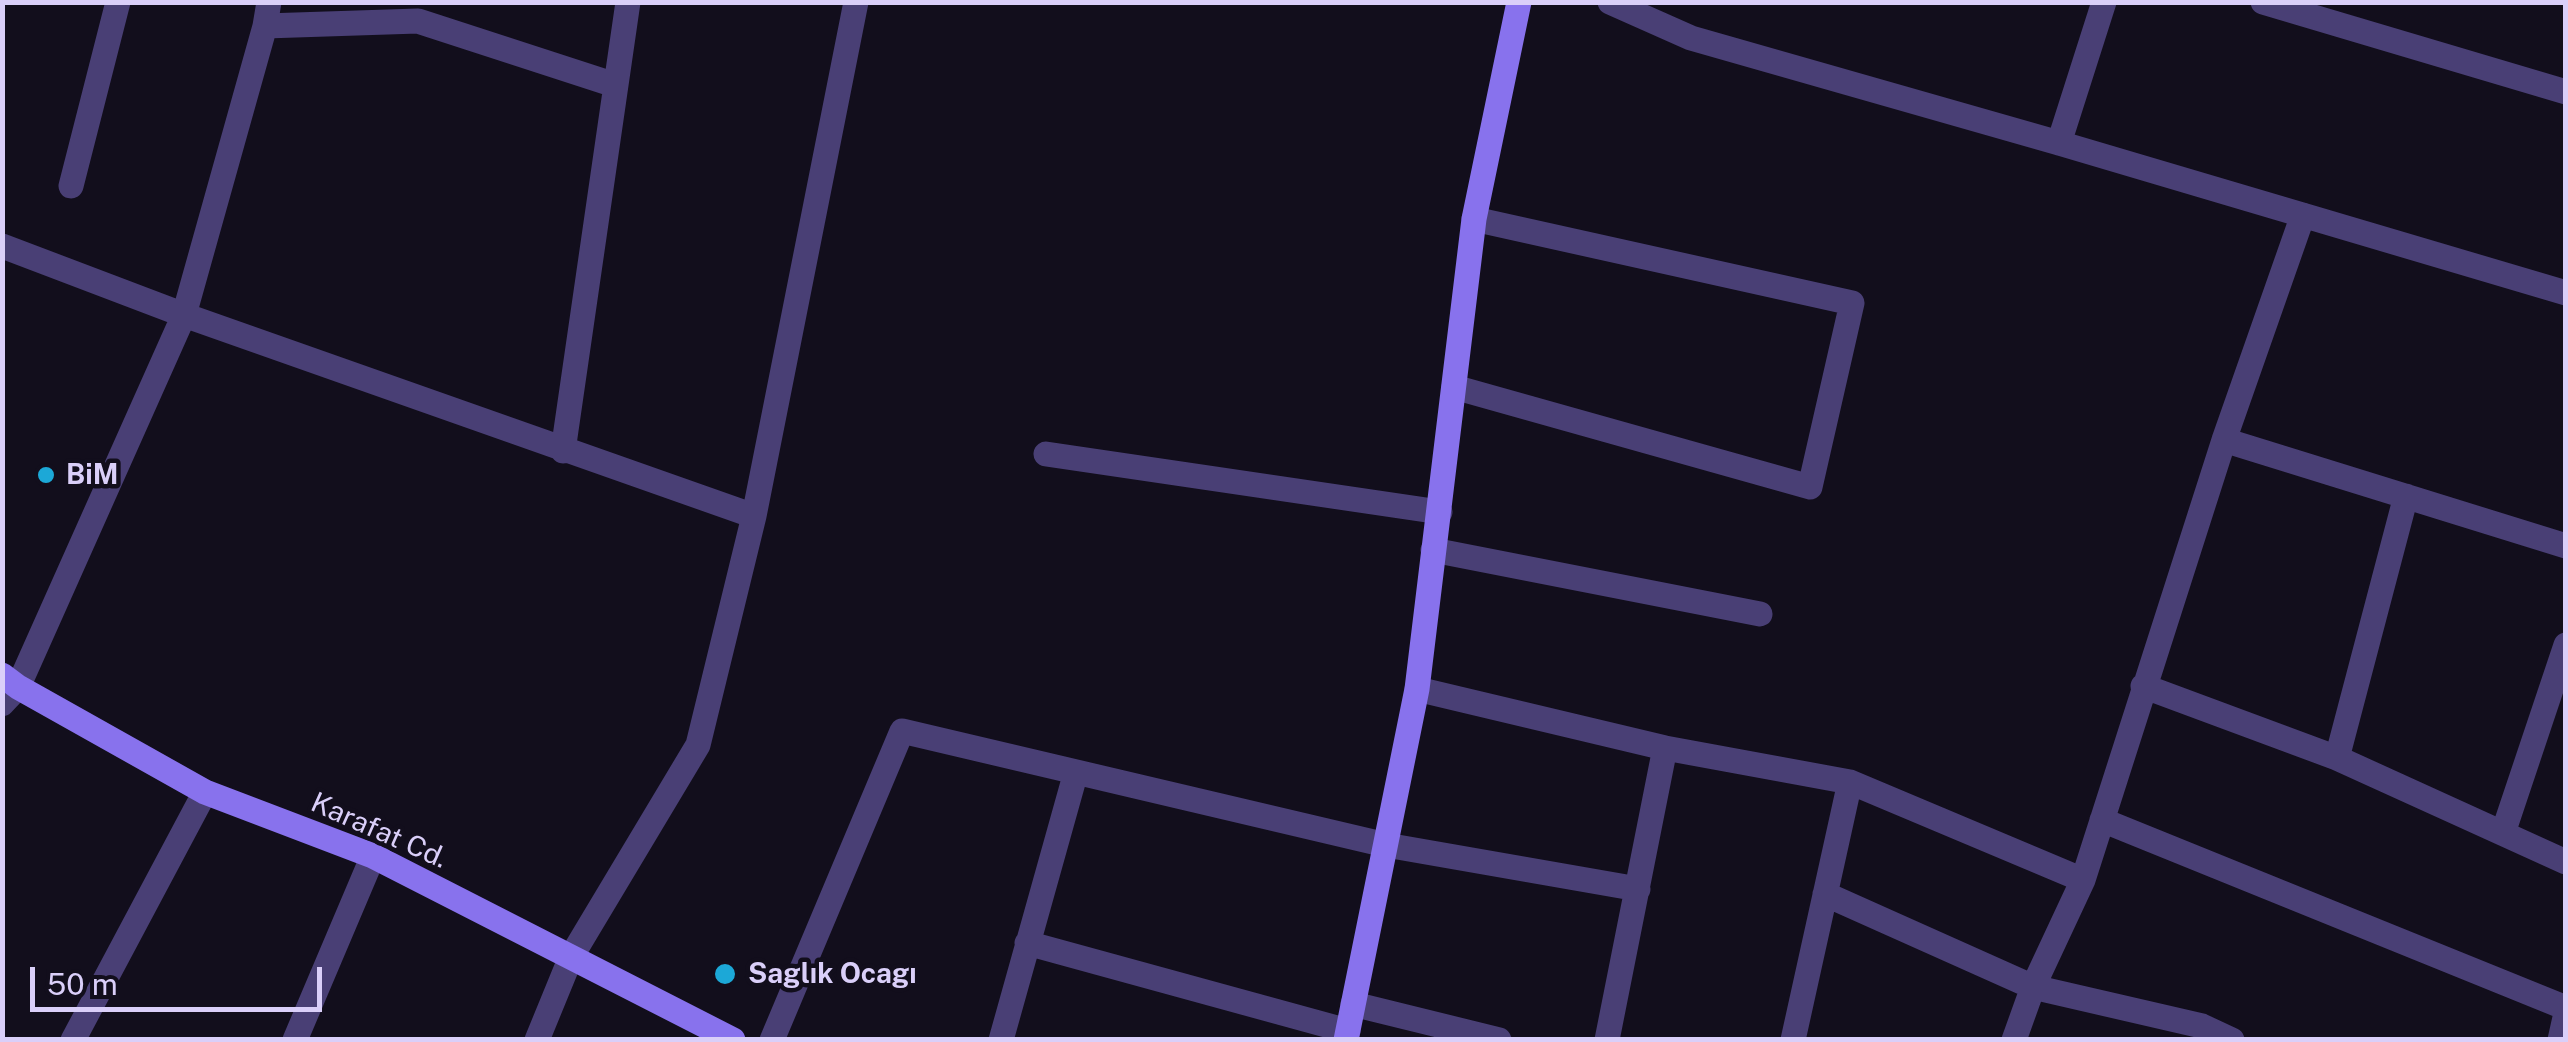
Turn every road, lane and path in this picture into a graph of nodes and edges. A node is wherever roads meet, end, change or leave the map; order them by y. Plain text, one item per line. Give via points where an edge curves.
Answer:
1 (118, 2) edge
2 (628, 2) edge
3 (856, 2) edge
4 (1520, 2) edge
5 (1610, 2) edge
6 (2104, 2) edge
7 (2262, 2) edge
8 (267, 14) edge
9 (615, 84) junction
10 (2566, 92) edge
11 (2059, 143) junction
12 (71, 186) dead end
13 (2303, 215) junction
14 (1474, 220) junction
15 (2, 246) edge
16 (2566, 292) edge
17 (184, 315) junction
18 (1454, 388) junction
19 (2224, 440) junction
20 (563, 450) junction
21 (1046, 454) dead end
22 (2406, 496) junction
23 (1440, 512) junction
24 (754, 516) junction
25 (2566, 546) edge
26 (1433, 550) junction
27 (1760, 614) dead end
28 (2566, 645) edge
29 (2143, 686) junction
30 (8, 688) edge
31 (1417, 689) junction
32 (1665, 748) junction
33 (2337, 758) junction
34 (1076, 772) junction
35 (1850, 782) junction
36 (204, 792) junction
37 (2102, 820) junction
38 (2503, 833) junction
39 (1386, 846) junction
40 (374, 856) junction
41 (2566, 862) edge
42 (2082, 880) junction
43 (1638, 889) junction
44 (1825, 894) junction
45 (1027, 943) junction
46 (572, 957) junction
47 (2033, 987) junction
48 (1353, 1004) junction
49 (2566, 1011) edge
50 (2199, 1033) edge
51 (1347, 1035) edge
52 (732, 1039) edge
53 (73, 1040) edge
54 (295, 1040) edge
55 (537, 1040) edge
56 (772, 1040) edge
57 (1001, 1040) edge
58 (1499, 1040) edge
59 (1608, 1040) edge
60 (1793, 1040) edge
61 (2014, 1040) edge
62 (2232, 1040) edge
63 (2560, 1040) edge

1 - 12 street
2 - 9 street
3 - 24 street
4 - 14 main road
5 - 11 street via 1690,38
6 - 11 street
7 - 10 street
8 - 9 street via 418,22
8 - 17 street
9 - 20 street
11 - 13 street
13 - 16 street
13 - 19 street
14 - 18 main road
14 - 18 street via 1852,304 1810,487
15 - 17 street
17 - 20 street
17 - 30 street
18 - 23 main road
19 - 22 street
19 - 29 street
20 - 24 street
21 - 23 street
22 - 25 street
22 - 33 street
23 - 26 main road
24 - 46 street via 698,745
26 - 27 street
26 - 31 main road
28 - 38 street
29 - 33 street
29 - 37 street
30 - 36 main road, Karafat Cd.
31 - 32 street
31 - 39 main road
32 - 35 street
32 - 43 street
33 - 38 street
34 - 39 street
34 - 45 street
34 - 56 street via 902,731
35 - 42 street
35 - 44 street
36 - 40 main road, Karafat Cd.
36 - 53 street
37 - 42 street
37 - 49 street
38 - 41 street
39 - 43 street
39 - 48 main road
40 - 46 main road, Karafat Cd.
40 - 54 street
42 - 47 street
43 - 59 street
44 - 47 street
44 - 60 street
45 - 51 street
45 - 57 street
46 - 52 main road, Karafat Cd.
46 - 55 street
47 - 50 street
47 - 61 street
48 - 51 main road
48 - 58 street
49 - 63 street
50 - 62 street

